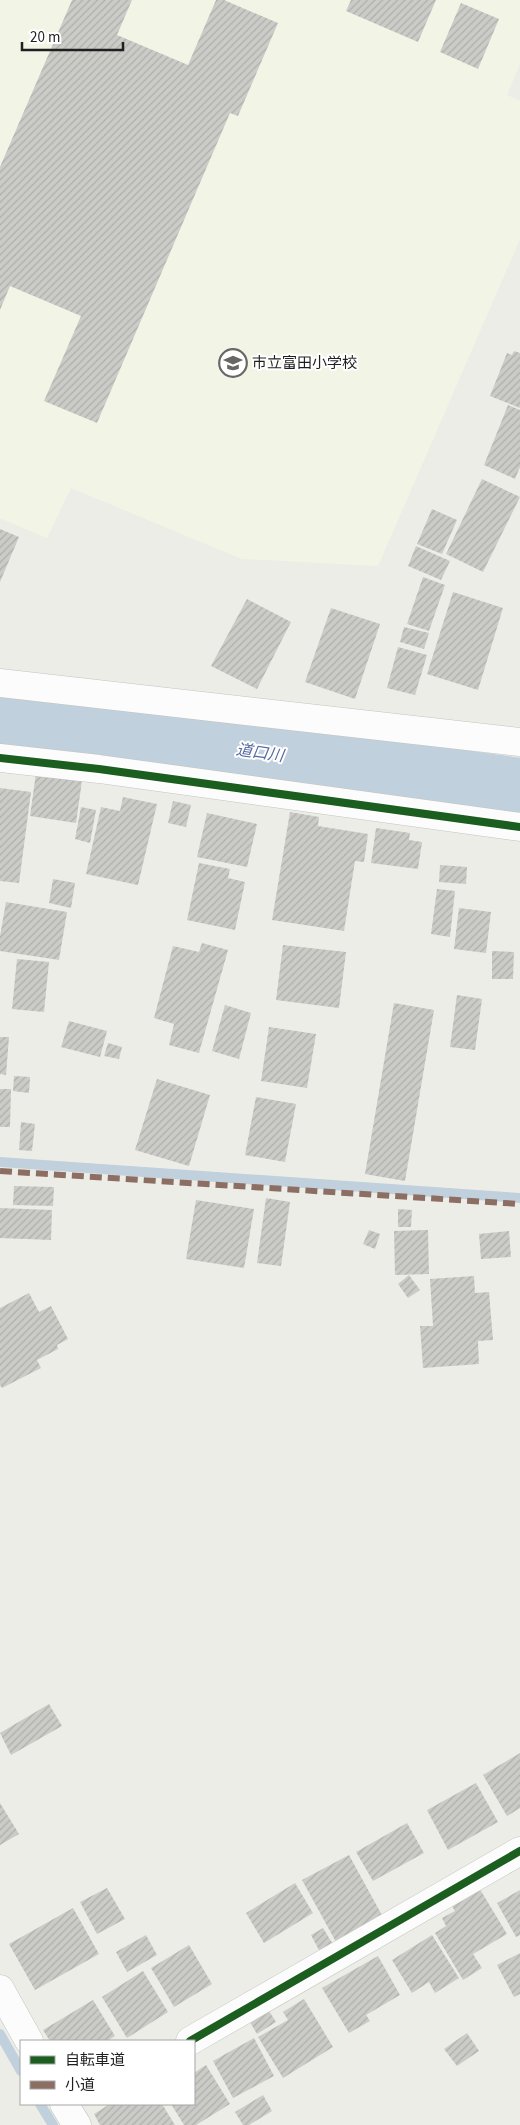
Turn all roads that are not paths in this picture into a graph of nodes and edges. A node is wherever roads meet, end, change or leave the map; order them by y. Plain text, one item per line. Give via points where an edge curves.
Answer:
1 (0, 683) edge
2 (520, 742) edge
3 (0, 758) edge
4 (520, 827) edge
5 (520, 1851) edge
6 (0, 1989) edge
7 (28, 2040) edge
8 (192, 2040) edge

1 - 2 street
3 - 4 street
5 - 8 street
6 - 7 street

